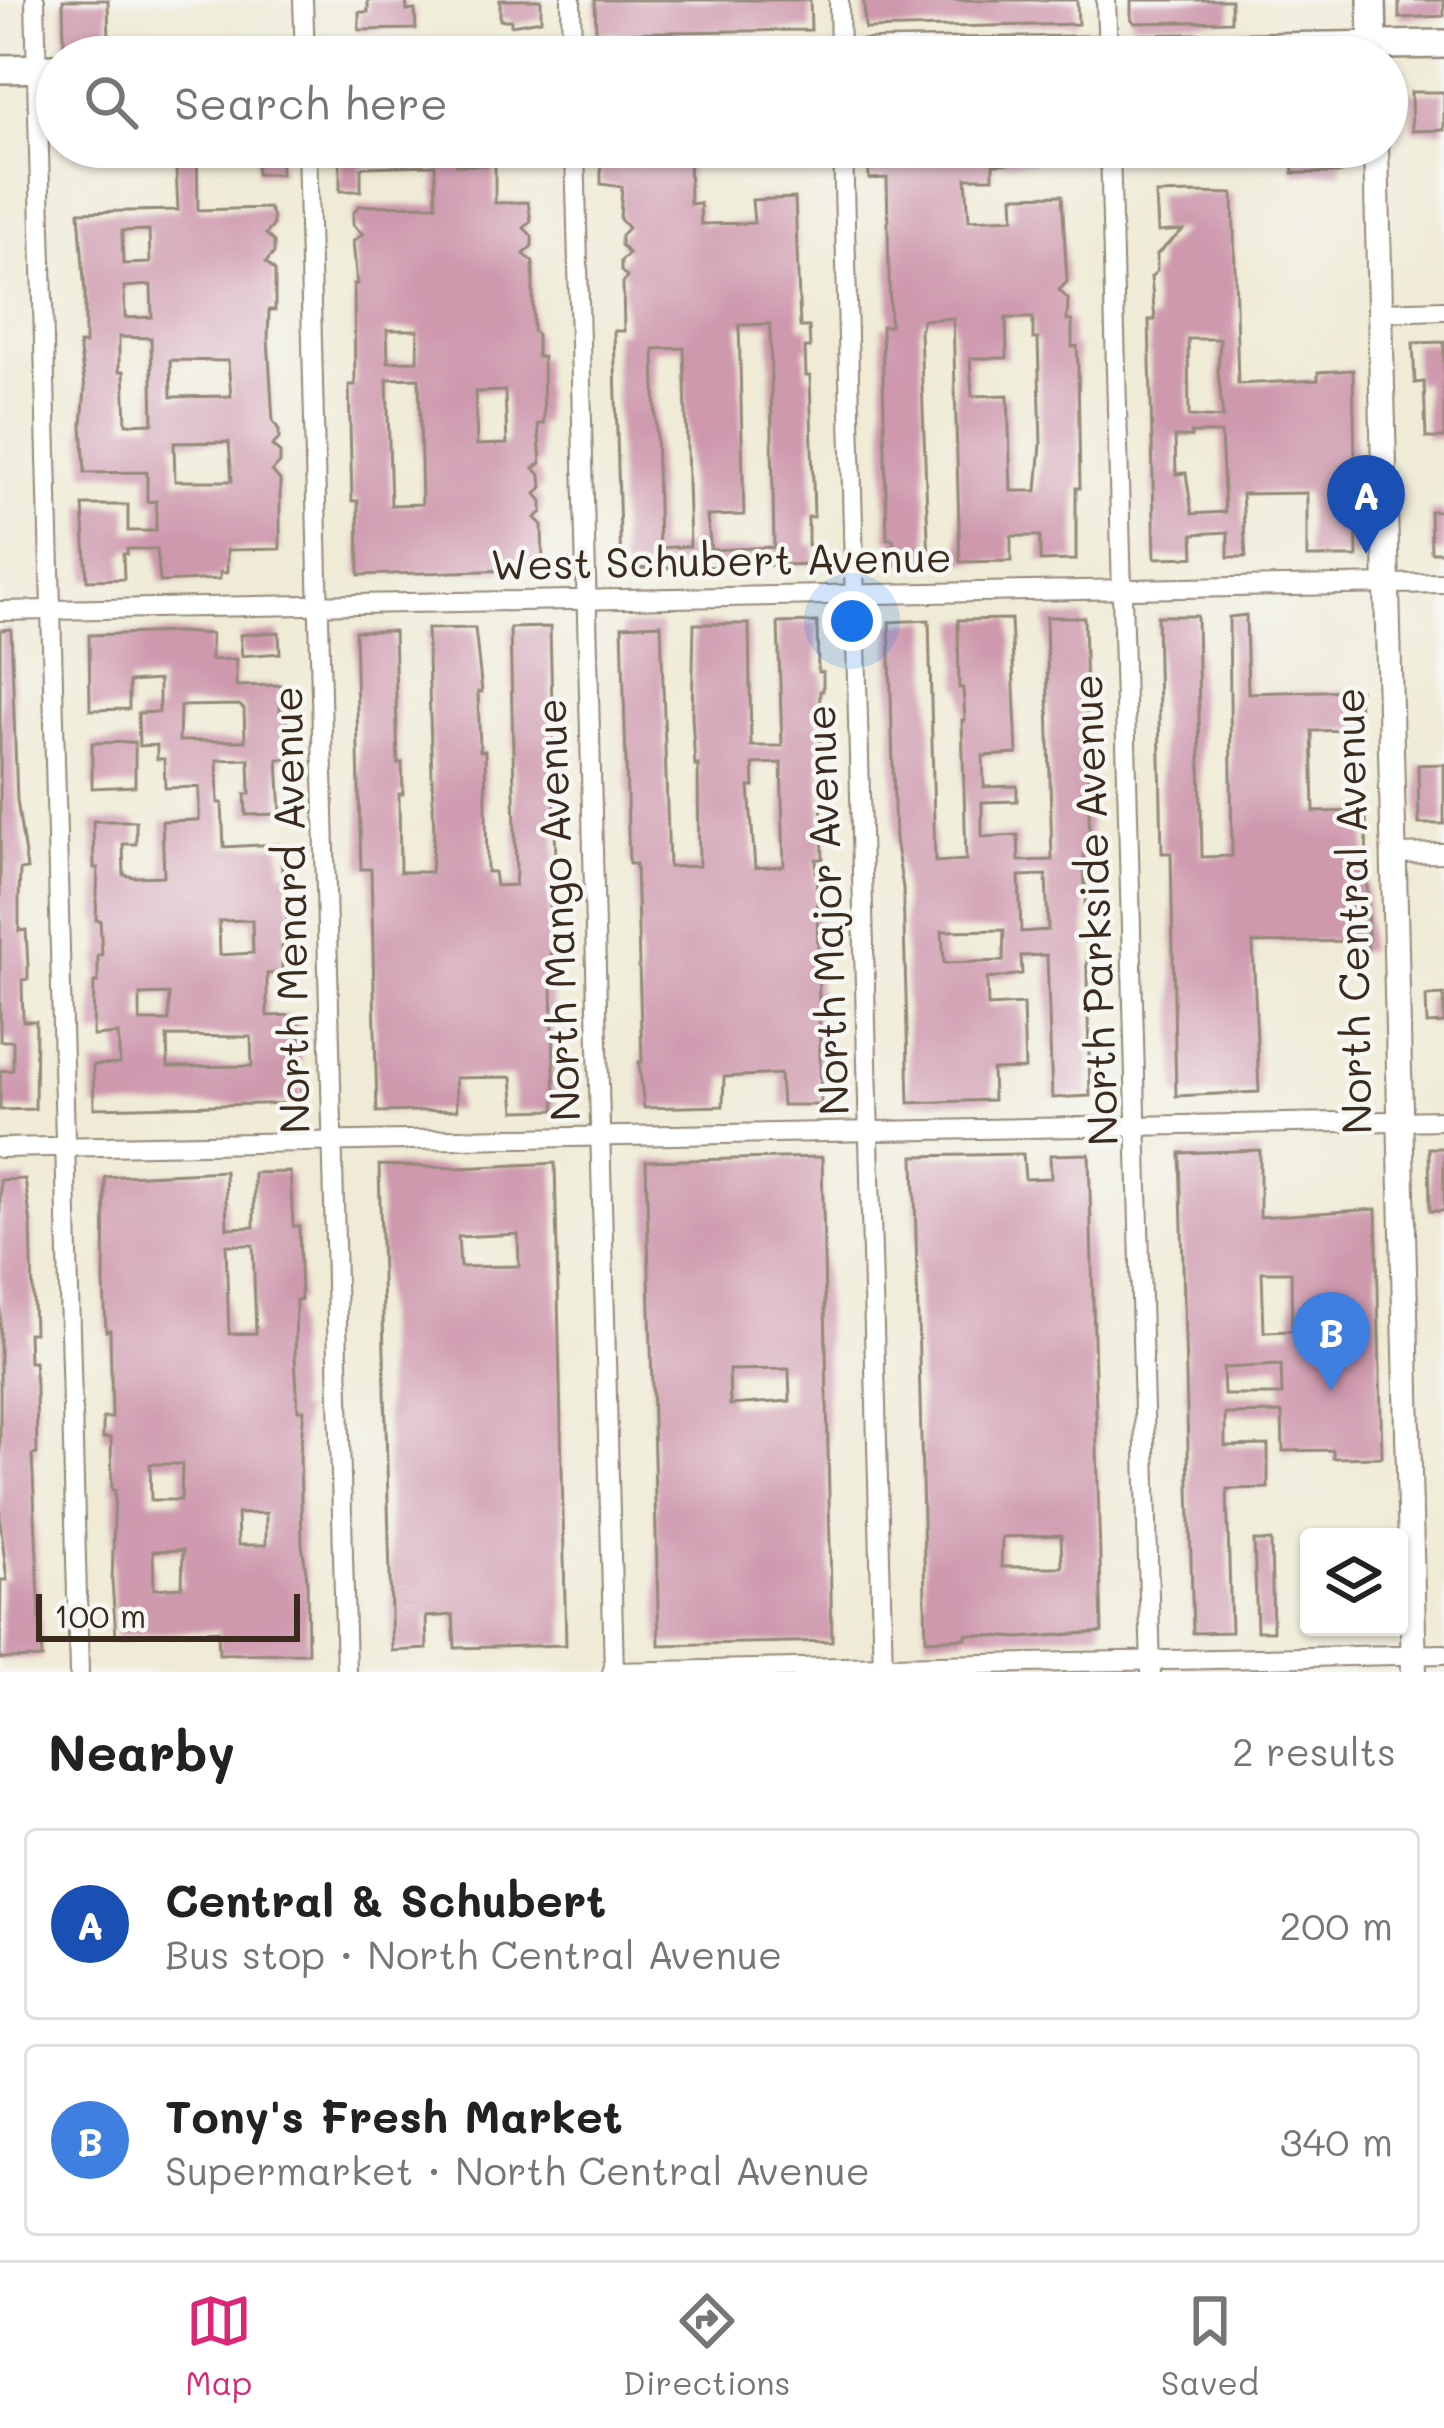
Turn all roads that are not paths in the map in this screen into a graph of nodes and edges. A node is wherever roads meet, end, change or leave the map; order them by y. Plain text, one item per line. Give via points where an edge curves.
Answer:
1 (35, 0) edge
2 (304, 0) edge
3 (571, 0) edge
4 (839, 0) edge
5 (1106, 0) edge
6 (1372, 0) edge
7 (41, 36) edge
8 (305, 36) edge
9 (572, 36) edge
10 (840, 36) edge
11 (1107, 36) edge
12 (1373, 36) edge
13 (1444, 44) edge
14 (1408, 48) edge
15 (0, 69) edge
16 (36, 69) edge
17 (48, 168) edge
18 (308, 168) edge
19 (576, 168) edge
20 (844, 168) edge
21 (1111, 168) edge
22 (1377, 168) edge
23 (1444, 310) edge
24 (1380, 312) junction
25 (1444, 583) edge
26 (1387, 584) junction
27 (1122, 590) junction
28 (855, 594) junction
29 (586, 599) junction
30 (319, 604) junction
31 (0, 610) edge
32 (51, 610) junction
33 (1444, 853) edge
34 (1394, 854) junction
35 (1444, 1120) edge
36 (1400, 1121) junction
37 (1136, 1126) junction
38 (869, 1131) junction
39 (600, 1136) junction
40 (333, 1142) junction
41 (65, 1147) junction
42 (0, 1148) edge
43 (1444, 1654) edge
44 (1414, 1663) edge
45 (1151, 1666) edge
46 (883, 1669) edge
47 (79, 1672) edge
48 (346, 1672) edge
49 (613, 1672) edge

1 - 7 street
2 - 8 street
3 - 9 street
4 - 10 street
5 - 11 street
6 - 12 main road
13 - 14 main road
15 - 16 main road
17 - 32 street
18 - 30 street, North Menard Avenue
19 - 29 street, North Mango Avenue
20 - 28 street, North Major Avenue
21 - 27 street, North Parkside Avenue
22 - 24 street, North Central Avenue
23 - 24 street
24 - 26 street, North Central Avenue
25 - 26 street, West Schubert Avenue
26 - 27 street, West Schubert Avenue
26 - 34 street, North Central Avenue
27 - 28 street, West Schubert Avenue
27 - 37 street, North Parkside Avenue
28 - 29 street, West Schubert Avenue
28 - 38 street, North Major Avenue
29 - 30 street, West Schubert Avenue
29 - 39 street, North Mango Avenue
30 - 32 street, West Schubert Avenue
30 - 40 street, North Menard Avenue
31 - 32 street, West Schubert Avenue
32 - 41 street
33 - 34 street
34 - 36 street, North Central Avenue
35 - 36 street
36 - 37 street
36 - 44 street, North Central Avenue
37 - 38 street
37 - 45 street, North Parkside Avenue
38 - 39 street
38 - 46 street, North Major Avenue
39 - 40 street
39 - 49 street, North Mango Avenue
40 - 41 street
40 - 48 street, North Menard Avenue
41 - 42 street
41 - 47 street
43 - 44 street
44 - 45 street
45 - 46 street
46 - 49 street

